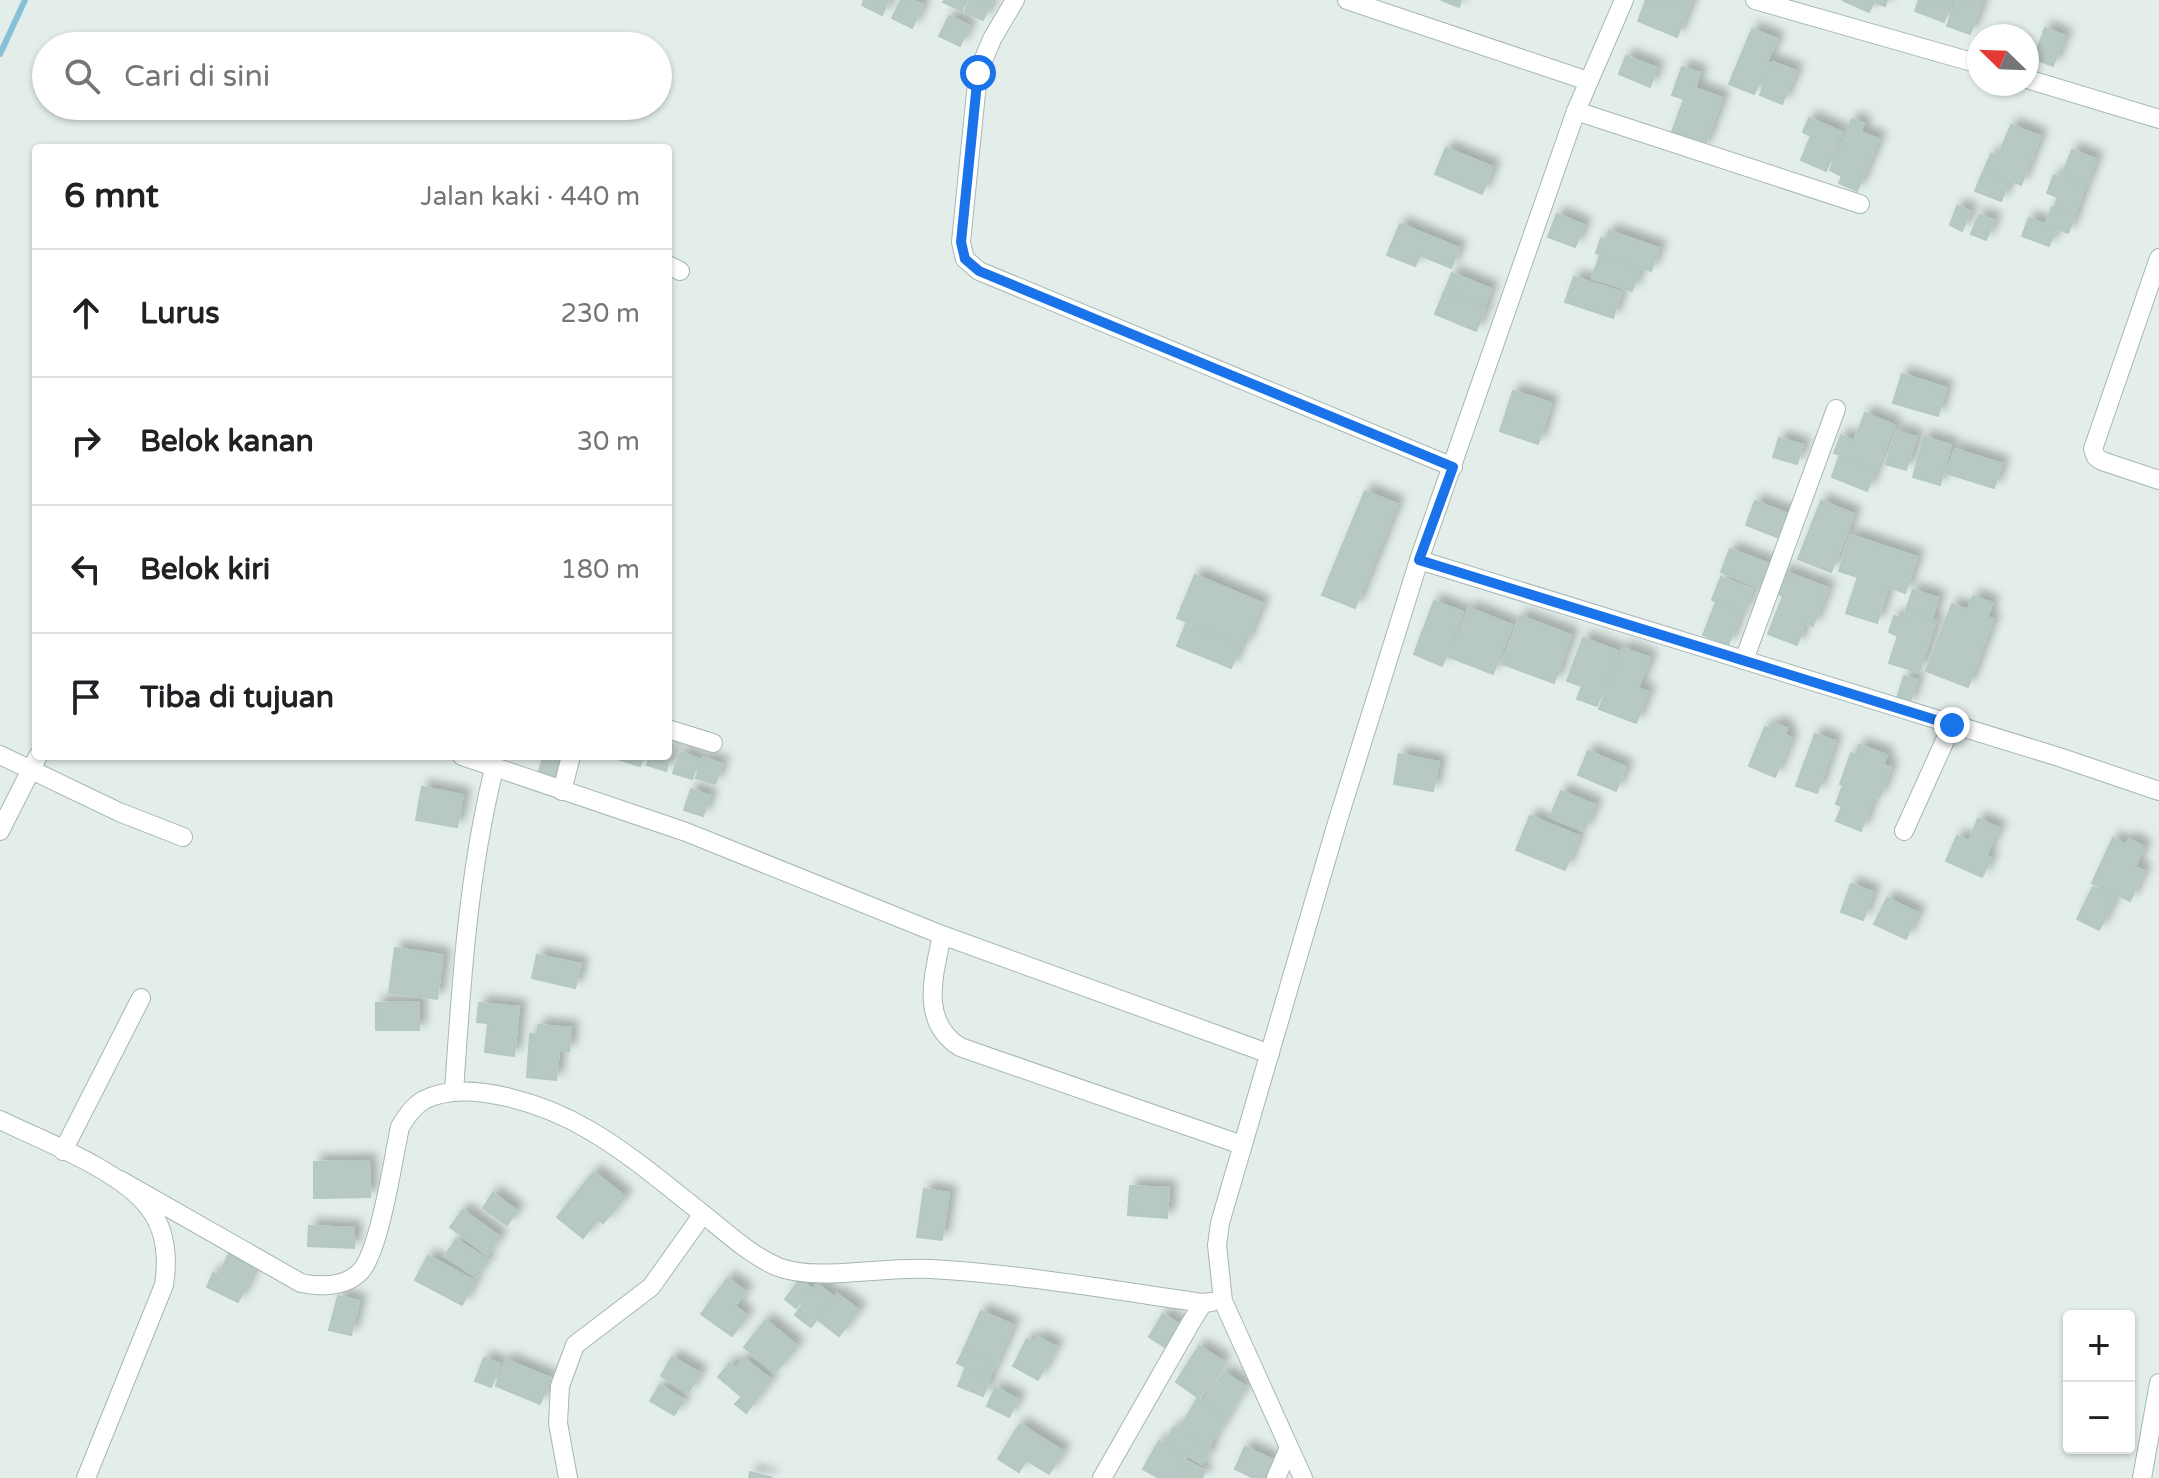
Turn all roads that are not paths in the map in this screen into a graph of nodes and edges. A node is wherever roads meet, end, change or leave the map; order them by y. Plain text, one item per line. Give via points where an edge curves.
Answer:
1 (1015, 0) edge
2 (1347, 0) edge
3 (1624, 0) edge
4 (1755, 0) edge
5 (1967, 61) edge
6 (1588, 81) junction
7 (2039, 83) edge
8 (1576, 111) junction
9 (2159, 119) edge
10 (1860, 204) dead end
11 (2159, 258) edge
12 (1836, 409) dead end
13 (1453, 467) junction
14 (2159, 480) edge
15 (1419, 560) junction
16 (1744, 660) junction
17 (1952, 725) junction
18 (672, 730) edge
19 (713, 743) dead end
20 (0, 755) edge
21 (472, 760) edge
22 (570, 760) edge
23 (35, 763) edge
24 (494, 769) junction
25 (562, 791) junction
26 (2159, 791) edge
27 (0, 831) edge
28 (1904, 831) dead end
29 (183, 837) dead end
30 (942, 935) junction
31 (141, 998) dead end
32 (1270, 1054) junction
33 (454, 1092) junction
34 (0, 1120) edge
35 (1242, 1145) junction
36 (63, 1151) junction
37 (120, 1180) junction
38 (703, 1214) junction
39 (1223, 1301) junction
40 (1203, 1303) junction
41 (2159, 1383) edge
42 (1288, 1450) junction
43 (86, 1478) edge
44 (568, 1478) edge
45 (1102, 1478) edge
46 (1276, 1478) edge
47 (1303, 1478) edge
48 (2142, 1478) edge

1 - 13 street via 978,73 961,242 965,259 979,271
2 - 6 street
3 - 6 street
4 - 5 street
6 - 8 street
7 - 9 street
8 - 10 street
8 - 13 street
11 - 14 street via 2093,449 2102,461
12 - 16 street
13 - 15 street
15 - 16 street
15 - 32 street
16 - 17 street
17 - 26 street
17 - 28 street
18 - 19 street
20 - 23 street
21 - 24 street
22 - 25 street
23 - 27 street
23 - 29 street via 119,812
24 - 25 street
24 - 33 street via 466,944
25 - 30 street via 686,832
30 - 32 street
30 - 35 street via 932,1005 946,1038
31 - 36 street
32 - 35 street
33 - 37 street via 425,1099 407,1115 363,1270 332,1286 301,1283
33 - 38 street via 504,1095 589,1129
34 - 36 street
35 - 39 street via 1217,1245
36 - 37 street
37 - 43 street via 150,1209 167,1261 164,1285
38 - 40 street via 752,1253 807,1274 929,1269
38 - 44 street via 651,1287 575,1345 562,1378 558,1411
39 - 40 street
39 - 42 street
40 - 45 street
41 - 48 street
42 - 46 street
42 - 47 street

